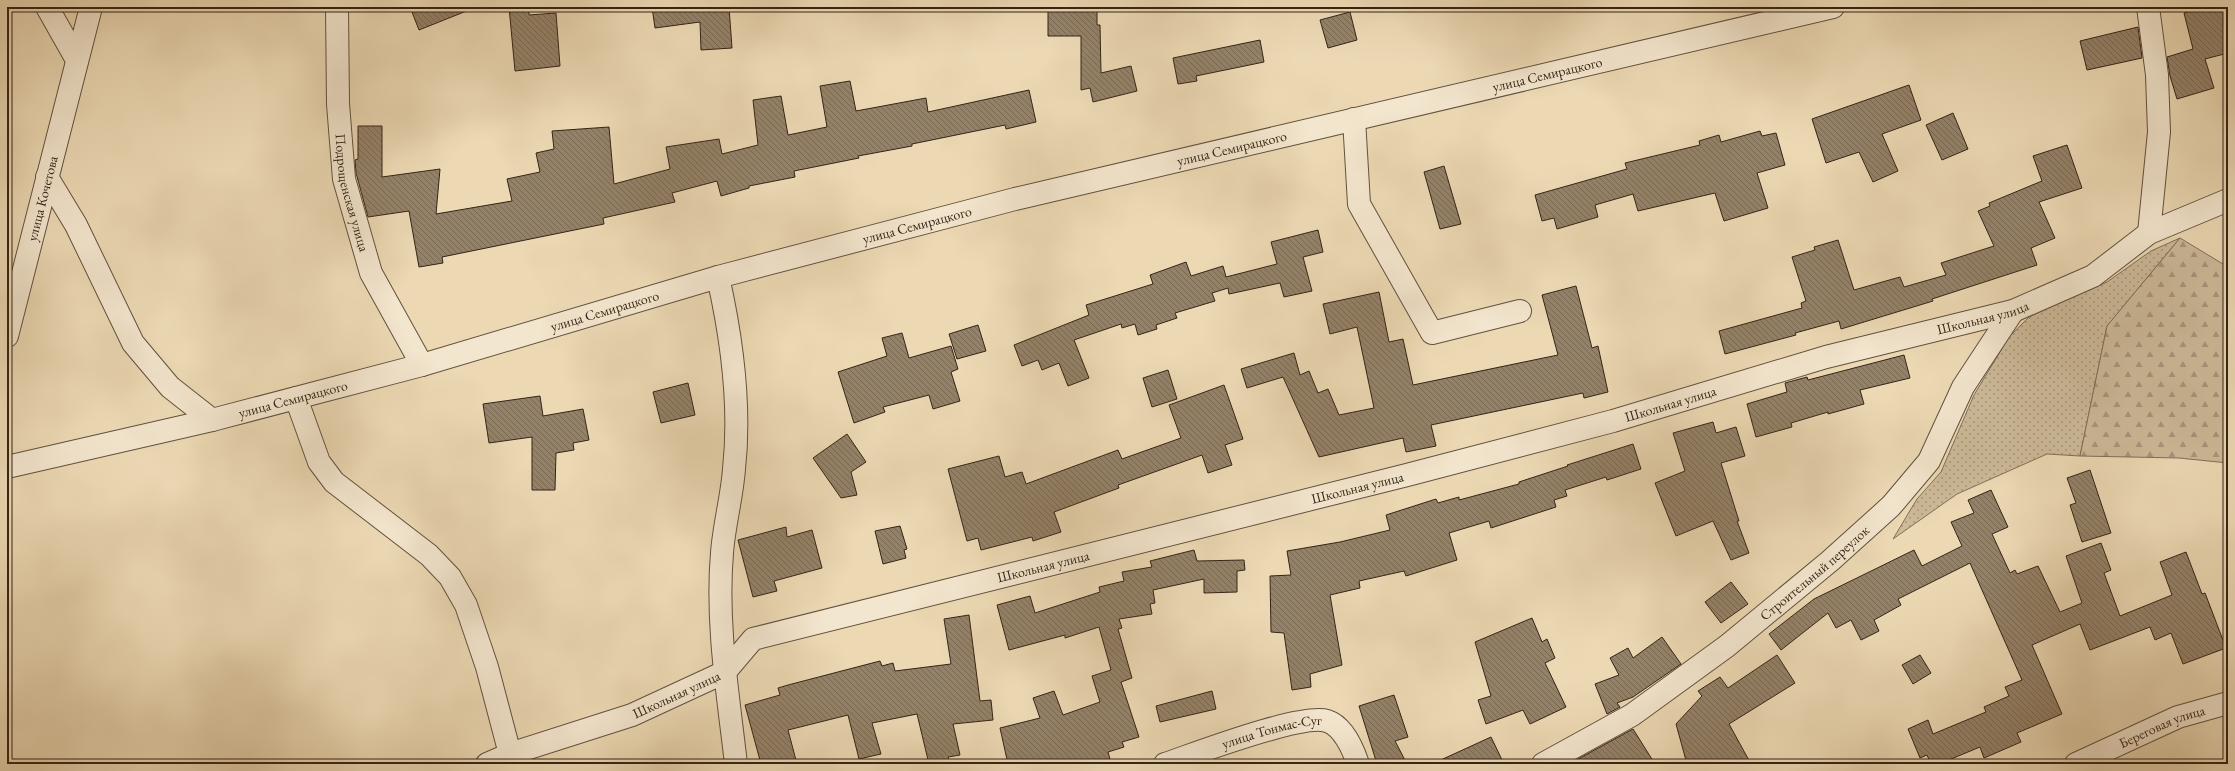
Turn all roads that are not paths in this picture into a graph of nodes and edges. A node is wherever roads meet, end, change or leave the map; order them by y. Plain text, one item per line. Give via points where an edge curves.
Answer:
1 (47, 7) edge
2 (91, 7) edge
3 (337, 7) edge
4 (1833, 7) edge
5 (2148, 7) edge
6 (77, 60) junction
7 (1354, 119) junction
8 (48, 177) junction
9 (2228, 200) edge
10 (2149, 233) junction
11 (718, 277) junction
12 (1520, 311) dead end
13 (2013, 311) junction
14 (7, 336) edge
15 (422, 365) junction
16 (296, 398) junction
17 (212, 420) junction
18 (7, 467) edge
19 (726, 672) junction
20 (2228, 703) edge
21 (510, 754) junction
22 (487, 764) edge
23 (736, 764) edge
24 (1165, 764) edge
25 (1358, 764) edge
26 (1543, 764) edge
27 (2076, 764) edge

1 - 6 street
2 - 6 street, улица Кочетова
3 - 15 street, Подрощенская улица via 338,104 344,179 371,272
4 - 7 street, улица Семирацкого
5 - 10 street via 2157,75 2159,132
6 - 8 street, улица Кочетова
7 - 11 street, улица Семирацкого via 1014,199
7 - 12 street via 1358,204 1432,333
8 - 14 street, улица Кочетова
8 - 17 street via 76,225 133,343 170,387
9 - 10 street, Школьная улица
10 - 13 street, Школьная улица via 2093,276
11 - 15 street, улица Семирацкого
11 - 19 street via 728,319 737,416 734,469 722,552 720,606
13 - 19 street, Школьная улица via 1826,357 1613,421 1422,471 753,639
13 - 26 street, Строительный переулок via 1962,387 1929,461 1891,506 1830,561 1727,646 1632,715
15 - 16 street, улица Семирацкого
16 - 17 street, улица Семирацкого
16 - 21 street via 319,462 334,482 429,555 450,577 466,605 485,660
17 - 18 street, улица Семирацкого
19 - 21 street, Школьная улица via 632,715
19 - 23 street
20 - 27 street, Береговая улица via 2178,717
21 - 22 street, Школьная улица
24 - 25 street, улица Тонмас-Суг via 1305,720 1318,720 1328,721 1345,736

